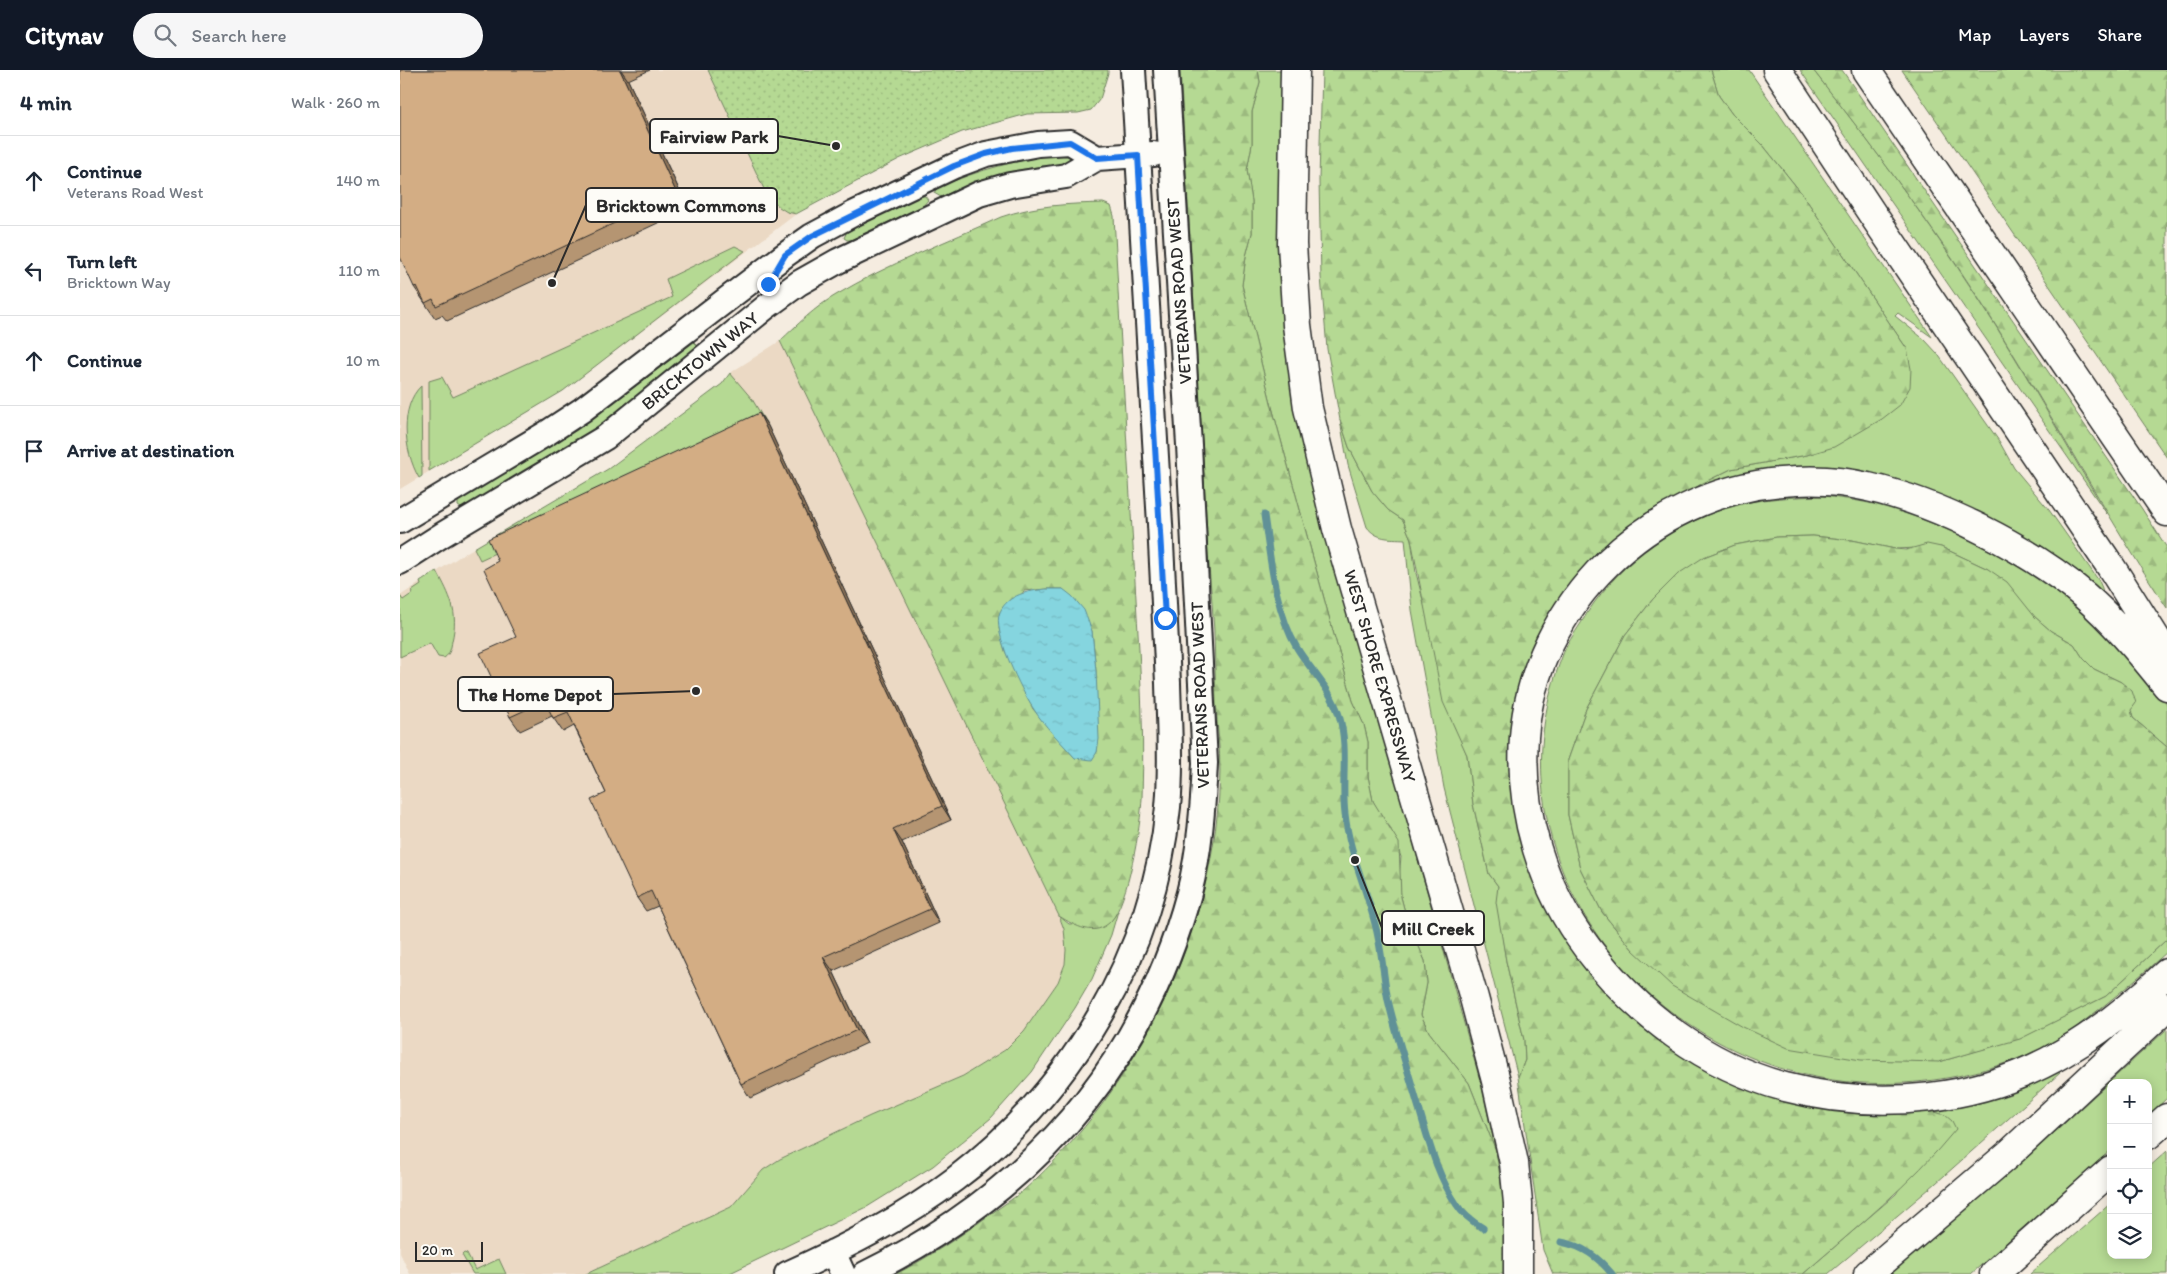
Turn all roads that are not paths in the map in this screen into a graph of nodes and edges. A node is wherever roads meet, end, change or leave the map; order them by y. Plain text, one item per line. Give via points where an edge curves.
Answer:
1 (1133, 70) edge
2 (1166, 70) edge
3 (1295, 70) edge
4 (1777, 70) edge
5 (1866, 70) edge
6 (1170, 153) junction
7 (1138, 155) junction
8 (1097, 158) junction
9 (785, 255) junction
10 (742, 328) junction
11 (421, 509) junction
12 (2167, 512) edge
13 (400, 521) edge
14 (438, 538) junction
15 (400, 562) edge
16 (2167, 656) edge
17 (2167, 686) edge
18 (2167, 973) edge
19 (2167, 1007) edge
20 (2167, 1118) edge
21 (2152, 1131) edge
22 (2107, 1174) edge
23 (833, 1252) junction
24 (788, 1274) edge
25 (843, 1274) edge
26 (865, 1274) edge
27 (1518, 1274) edge
28 (1868, 1274) edge
29 (1994, 1274) edge

1 - 7 street, VETERANS ROAD WEST
2 - 6 street, VETERANS ROAD WEST
3 - 27 highway, WEST SHORE EXPRESSWAY via 1292,244 1297,325 1308,408 1337,529 1496,1081 1514,1163
4 - 16 highway via 1872,216 2106,559
5 - 12 highway
6 - 7 street, BRICKTOWN WAY
6 - 26 street, VETERANS ROAD WEST via 1205,762 1203,809 1189,892 1143,1013 1122,1051 1071,1121 1031,1162 975,1209
7 - 8 street, BRICKTOWN WAY
7 - 23 street, VETERANS ROAD WEST via 1164,590 1170,755 1163,848 1154,886 1128,962 1110,997 1091,1032 1042,1099 1015,1129 954,1180 891,1222
8 - 9 street, BRICKTOWN WAY via 1070,142 986,154 853,214
8 - 10 street, BRICKTOWN WAY via 1066,176 1010,184 908,227 799,283
9 - 10 street
9 - 11 street, BRICKTOWN WAY via 582,410
10 - 14 street, BRICKTOWN WAY via 606,437
11 - 13 street, BRICKTOWN WAY
11 - 14 street
14 - 15 street, BRICKTOWN WAY
17 - 18 highway via 2110,619 2081,593 2044,566 1993,536 1925,505 1870,487 1840,482 1780,482 1699,501 1646,530 1606,563 1569,610 1544,656 1524,733 1524,783 1532,836 1552,889 1584,945 1614,982 1656,1021 1711,1057 1771,1083 1808,1093 1871,1100 1929,1098 1985,1086 2038,1067 2073,1047 2119,1014
19 - 28 highway via 2010,1153
20 - 21 highway
22 - 29 highway
23 - 24 street, VETERANS ROAD WEST
23 - 25 street

